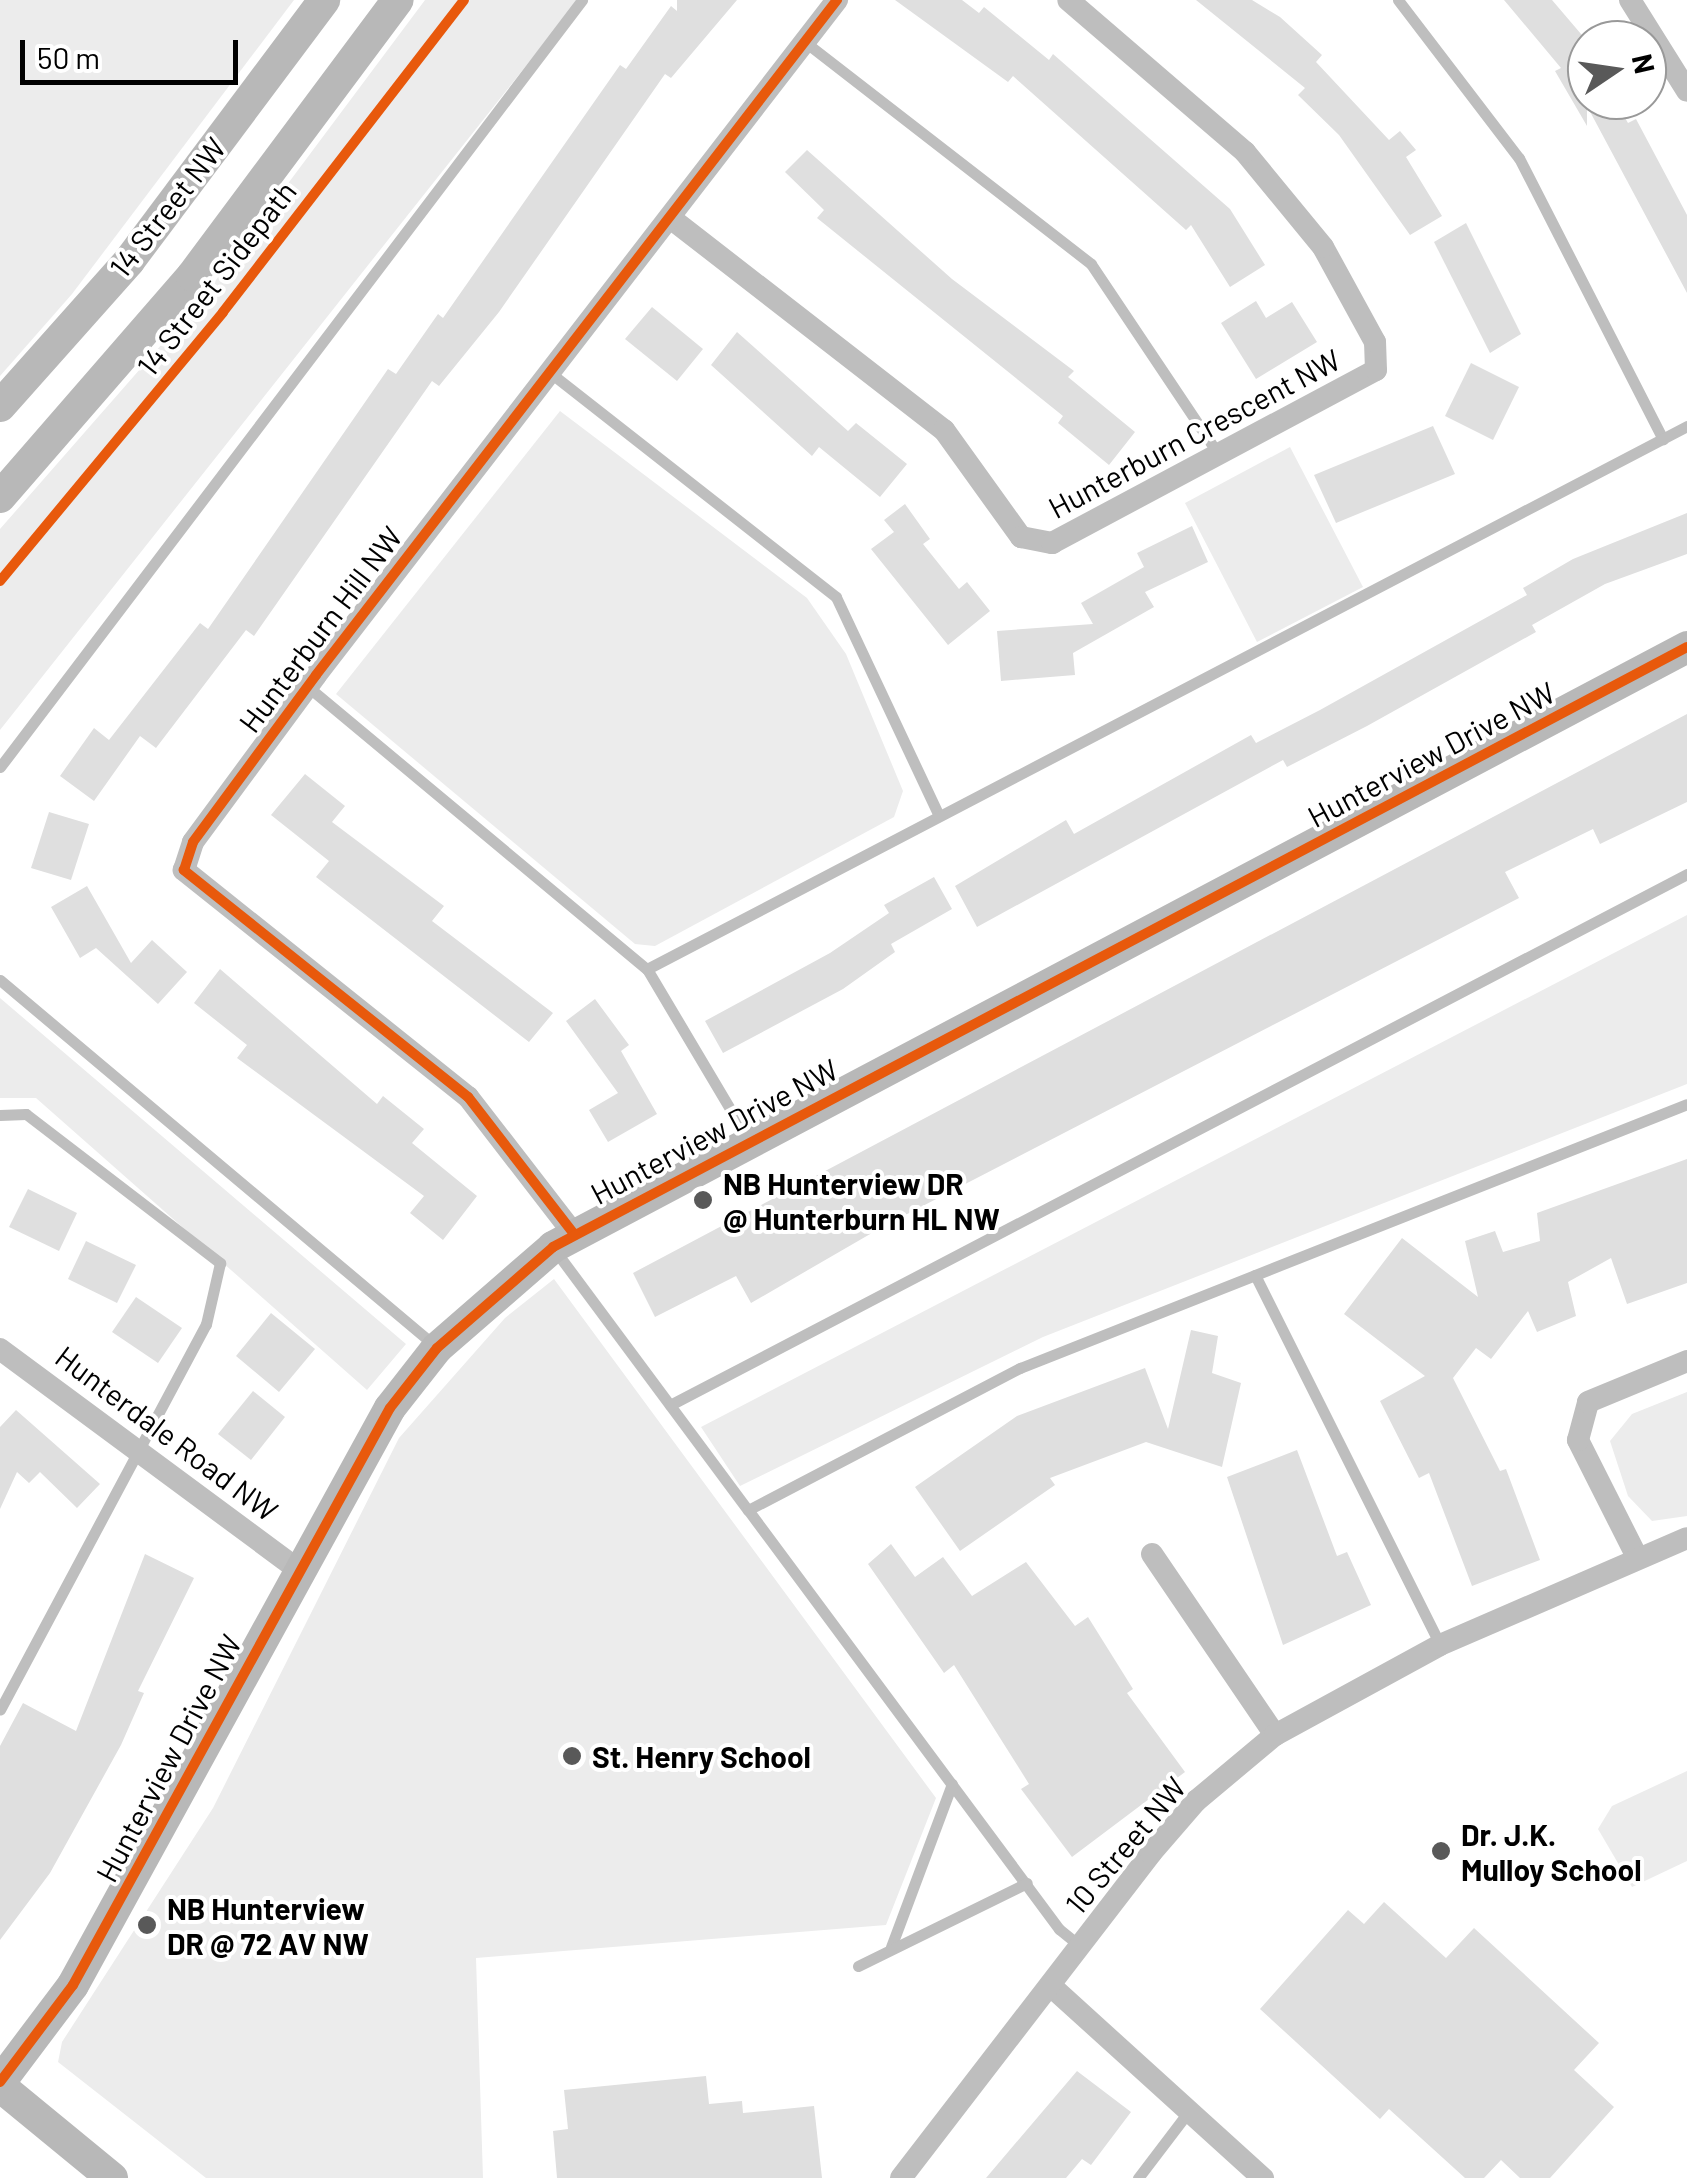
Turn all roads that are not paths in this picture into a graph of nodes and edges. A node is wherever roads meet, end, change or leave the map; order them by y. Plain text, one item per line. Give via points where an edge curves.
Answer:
1 (324, 0) edge
2 (398, 0) edge
3 (582, 0) edge
4 (837, 0) edge
5 (1068, 0) edge
6 (1398, 0) edge
7 (1630, 0) edge
8 (804, 42) junction
9 (1687, 91) edge
10 (673, 220) junction
11 (547, 370) junction
12 (0, 406) edge
13 (1687, 426) edge
14 (1663, 439) junction
15 (1216, 452) junction
16 (0, 497) edge
17 (1687, 647) edge
18 (307, 686) junction
19 (0, 767) edge
20 (938, 814) junction
21 (1687, 874) edge
22 (647, 968) junction
23 (0, 980) edge
24 (1687, 1104) edge
25 (0, 1115) edge
26 (748, 1139) junction
27 (563, 1241) junction
28 (1255, 1276) junction
29 (437, 1348) junction
30 (0, 1349) edge
31 (1687, 1361) edge
32 (670, 1405) junction
33 (139, 1451) junction
34 (748, 1510) junction
35 (1687, 1538) edge
36 (1152, 1554) dead end
37 (1636, 1557) junction
38 (297, 1569) junction
39 (1440, 1644) junction
40 (0, 1709) edge
41 (1275, 1735) junction
42 (952, 1784) junction
43 (1027, 1882) junction
44 (1080, 1946) junction
45 (891, 1947) junction
46 (858, 1966) dead end
47 (1052, 1988) junction
48 (0, 2084) edge
49 (1189, 2111) junction
50 (112, 2178) edge
51 (901, 2178) edge
52 (1138, 2178) edge
53 (1263, 2178) edge

1 - 12 street, 14 Street NW via 129,261
2 - 16 street, 14 Street NW via 192,276
3 - 19 lane
4 - 8 street, Hunterburn Hill NW
5 - 15 street, Hunterburn Crescent NW via 1245,152 1323,247 1375,342 1376,370
6 - 14 lane via 1519,158
7 - 9 street
8 - 10 street, Hunterburn Hill NW
8 - 15 lane via 1091,264
10 - 11 street, Hunterburn Hill NW
10 - 15 street, Hunterburn Crescent NW via 944,430 1021,536 1052,543
11 - 18 street, Hunterburn Hill NW
11 - 20 lane via 836,598
13 - 14 lane
14 - 20 lane
17 - 26 street, Hunterview Drive NW
18 - 22 lane
18 - 27 street, Hunterburn Hill NW via 193,842 184,870 468,1098
20 - 22 lane
21 - 32 lane
22 - 26 lane
23 - 29 lane
24 - 28 lane
25 - 33 lane via 26,1114 220,1263 206,1324
26 - 27 street, Hunterview Drive NW
27 - 29 street, Hunterview Drive NW
27 - 32 lane
28 - 34 lane via 1020,1368
28 - 39 lane
29 - 38 street, Hunterview Drive NW via 390,1408
30 - 33 street, Hunterdale Road NW
31 - 37 street via 1588,1402 1578,1440
32 - 34 lane
33 - 38 street, Hunterdale Road NW
33 - 40 lane
34 - 42 lane
35 - 37 street, 10 Street NW
36 - 41 street
37 - 39 street, 10 Street NW
38 - 48 street, Hunterview Drive NW via 73,1985
39 - 41 street, 10 Street NW
41 - 44 street, 10 Street NW via 1196,1801
42 - 43 lane
42 - 45 lane
43 - 44 lane
43 - 45 lane
44 - 47 street, 10 Street NW
45 - 46 lane
47 - 49 street
47 - 51 street, 10 Street NW
48 - 50 street
49 - 52 lane
49 - 53 street

